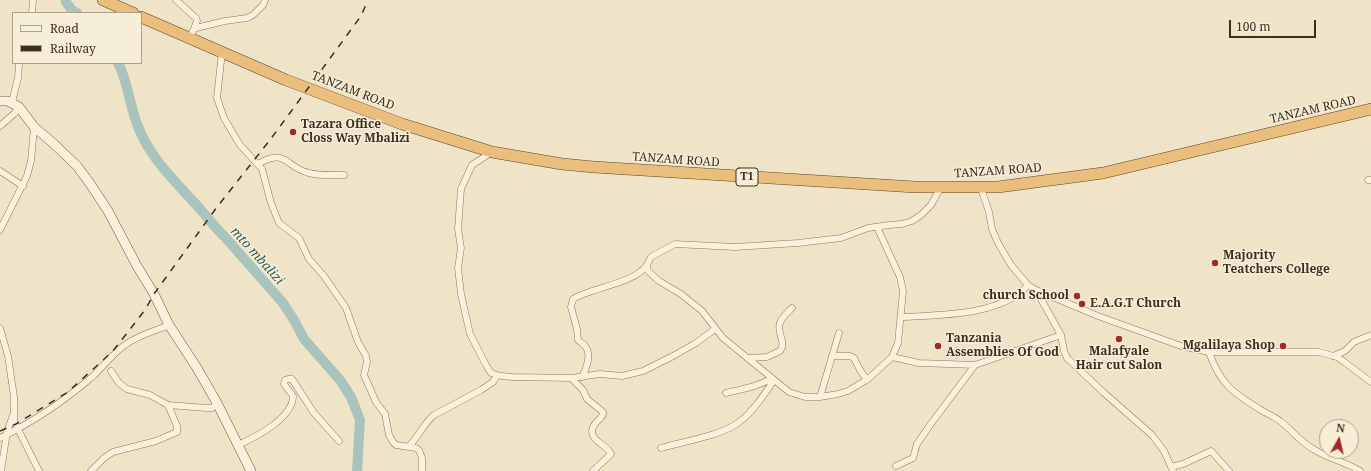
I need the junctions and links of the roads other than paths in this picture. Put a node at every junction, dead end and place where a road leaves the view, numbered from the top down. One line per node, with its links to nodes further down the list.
1 (33, 0): 5 (street)
2 (103, 0): 6 (highway)
3 (176, 0): 8 (street)
4 (265, 0): 8 (street)
5 (32, 12)
6 (131, 12)
7 (142, 17): 8 (highway, TANZAM ROAD / T1)
8 (192, 34): 9 (highway, TANZAM ROAD / T1)
9 (222, 52): 15 (highway, TANZAM ROAD / T1); 16 (street)
10 (19, 64): 11 (street)
11 (7, 101): 13 (street); 14 (main road)
12 (1371, 109): 21 (highway, TANZAM ROAD / T1)
13 (0, 126)
14 (34, 127): 19 (street); 29 (main road)
15 (492, 152): 20 (highway, TANZAM ROAD / T1); 42 (street)
16 (258, 164): 18 (street); 58 (street)
17 (0, 171): 19 (street)
18 (344, 175)
19 (23, 186): 23 (street)
20 (941, 188): 21 (highway, TANZAM ROAD / T1); 22 (street)
21 (981, 188): 25 (street)
22 (877, 226): 24 (street); 28 (street)
23 (0, 230)
24 (646, 265): 31 (street); 43 (street)
25 (1028, 285): 26 (street); 28 (street)
26 (1036, 290): 34 (street); 35 (street)
27 (792, 308): 39 (street)
28 (901, 317): 38 (street)
29 (170, 325): 50 (main road); 53 (street)
30 (0, 328): 52 (street)
31 (715, 329): 39 (street); 43 (street)
32 (839, 333): 36 (street)
33 (1371, 334): 37 (street)
34 (1061, 335): 40 (street); 61 (street)
35 (1209, 352): 37 (street); 69 (street)
36 (832, 356): 46 (street); 49 (street)
37 (1333, 356): 47 (street)
38 (892, 357): 40 (street); 46 (street)
39 (748, 358): 45 (street)
40 (975, 365): 60 (street)
41 (111, 371): 51 (street)
42 (497, 375): 44 (street); 58 (street)
43 (582, 377): 44 (street)
44 (571, 378): 67 (street)
45 (773, 379): 48 (street); 49 (street); 59 (street)
46 (867, 380): 49 (street)
47 (1371, 382)
48 (726, 393)
49 (820, 397)
50 (217, 404): 51 (street); 57 (main road)
51 (168, 405): 64 (street)
52 (13, 414): 53 (street); 54 (street)
53 (18, 429): 54 (street); 63 (street)
54 (7, 435): 55 (street); 62 (street)
55 (0, 438)
56 (339, 441): 57 (street)
57 (238, 445): 65 (main road)
58 (408, 447): 66 (street)
59 (662, 448)
60 (896, 466)
61 (1172, 469): 68 (street)
62 (1, 471)
63 (39, 471)
64 (91, 471)
65 (251, 471)
66 (422, 471)
67 (593, 471)
68 (1229, 471)
69 (1360, 471)

